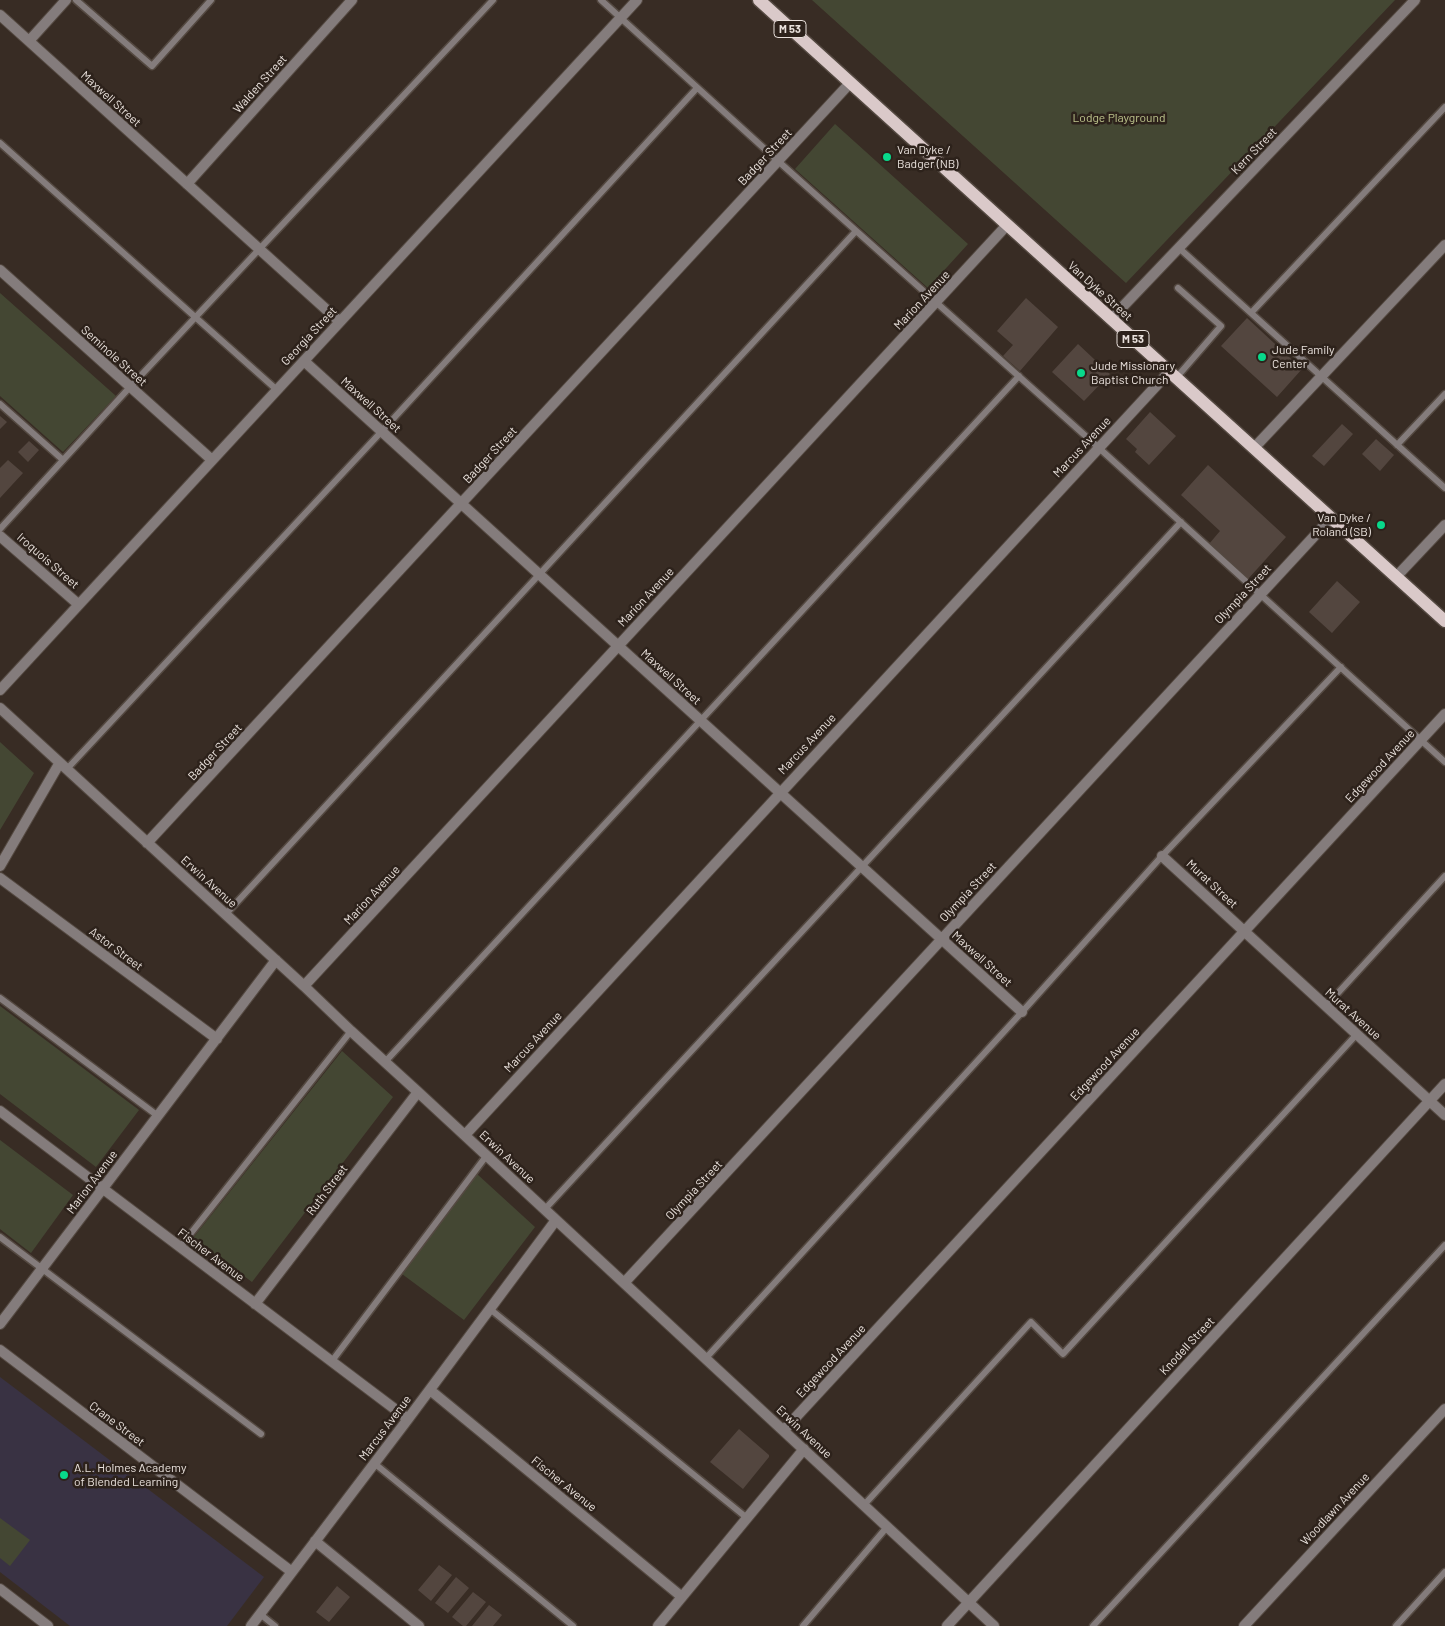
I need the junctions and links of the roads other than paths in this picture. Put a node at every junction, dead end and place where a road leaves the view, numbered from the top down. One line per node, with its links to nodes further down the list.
1 (66, 0): 12 (street)
2 (76, 0): 3 (lane)
3 (211, 0)
4 (352, 0): 18 (street, Walden Street)
5 (493, 0): 23 (lane)
6 (601, 0): 11 (lane)
7 (637, 0): 11 (street, Georgia Street)
8 (759, 0): 13 (main road, Van Dyke Street / M 53)
9 (1415, 0): 22 (street, Kern Street)
10 (0, 15): 12 (street, Maxwell Street)
11 (620, 18): 14 (lane); 30 (street, Georgia Street)
12 (29, 41): 18 (street, Maxwell Street)
13 (850, 83): 17 (street, Badger Street); 19 (main road, Van Dyke Street / M 53)
14 (698, 88): 17 (lane); 39 (lane)
15 (1445, 107): 27 (lane)
16 (0, 143): 28 (lane)
17 (778, 161): 20 (lane); 46 (street, Badger Street)
18 (187, 184): 23 (street, Maxwell Street)
19 (1007, 225): 26 (street, Marion Avenue); 29 (main road, Van Dyke Street / M 53)
20 (856, 231): 26 (lane); 52 (lane)
21 (1445, 245): 34 (street)
22 (1179, 248): 27 (lane); 29 (street, Kern Street)
23 (259, 249): 28 (lane); 30 (street, Maxwell Street)
24 (0, 270): 35 (street, Seminole Street)
25 (1178, 288): 32 (lane)
26 (937, 302): 33 (lane); 57 (street, Marion Avenue)
27 (1251, 313): 34 (lane)
28 (195, 318): 35 (lane); 36 (lane)
29 (1111, 320): 32 (main road, Van Dyke Street / M 53)
30 (339, 321): 31 (street, Georgia Street)
31 (304, 361): 36 (street, Georgia Street); 39 (street, Maxwell Street)
32 (1172, 375): 41 (street, Marcus Avenue); 42 (main road, Van Dyke Street / M 53)
33 (1019, 376): 41 (lane); 62 (lane)
34 (1321, 377): 40 (lane); 42 (street)
35 (130, 387): 43 (lane); 44 (street, Seminole Street)
36 (276, 390): 44 (street, Georgia Street)
37 (1445, 394): 40 (lane)
38 (0, 404): 43 (lane)
39 (382, 431): 46 (street, Maxwell Street); 65 (lane)
40 (1397, 445): 45 (lane)
41 (1099, 448): 48 (lane); 66 (street, Marcus Avenue)
42 (1254, 448): 47 (main road, Van Dyke Street / M 53)
43 (63, 460): 50 (lane)
44 (212, 460): 55 (street, Georgia Street)
45 (1445, 488)
46 (462, 504): 52 (street, Maxwell Street); 67 (street, Badger Street)
47 (1331, 518): 53 (main road, Van Dyke Street / M 53); 54 (street, Olympia Street)
48 (1181, 522): 54 (lane); 70 (lane)
49 (1445, 525): 53 (street)
50 (0, 529)
51 (0, 536): 55 (street, Iroquois Street)
52 (539, 574): 57 (street, Maxwell Street); 73 (lane)
53 (1396, 577): 56 (main road, Van Dyke Street / M 53)
54 (1260, 594): 58 (lane); 75 (street, Olympia Street)
55 (78, 604): 59 (street, Georgia Street)
56 (1445, 622)
57 (618, 646): 62 (street, Maxwell Street); 77 (street, Marion Avenue)
58 (1341, 667): 63 (lane); 68 (lane)
59 (0, 690)
60 (0, 708): 65 (street, Erwin Avenue)
61 (1445, 714): 63 (street, Edgewood Avenue)
62 (701, 720): 66 (street, Maxwell Street); 84 (lane)
63 (1421, 740): 64 (lane); 74 (street, Edgewood Avenue)
64 (1445, 762)
65 (62, 767): 67 (street, Erwin Avenue); 69 (street)
66 (780, 792): 70 (street, Maxwell Street); 91 (street, Marcus Avenue)
67 (147, 843): 73 (street, Erwin Avenue)
68 (1162, 856): 74 (street, Murat Street); 80 (lane)
69 (0, 866)
70 (862, 867): 75 (street, Maxwell Street); 94 (lane)
71 (1445, 876): 79 (lane)
72 (0, 878): 83 (street, Astor Street)
73 (226, 914): 76 (street, Erwin Avenue)
74 (1244, 932): 79 (street, Murat Avenue); 110 (street, Edgewood Avenue)
75 (942, 939): 80 (street, Maxwell Street); 100 (street, Olympia Street)
76 (276, 960): 77 (street, Erwin Avenue); 83 (street, Marion Avenue)
77 (304, 986): 81 (street, Erwin Avenue)
78 (0, 998): 90 (lane)
79 (1326, 1006): 82 (street, Murat Avenue)
80 (1022, 1012): 105 (lane)
81 (351, 1031): 84 (street, Erwin Avenue); 98 (lane)
82 (1356, 1034): 87 (street, Murat Avenue); 114 (lane)
83 (216, 1039): 90 (street, Marion Avenue)
84 (385, 1062): 86 (street, Erwin Avenue)
85 (1445, 1084): 87 (street, Knodell Street)
86 (418, 1092): 91 (street, Erwin Avenue); 101 (street, Ruth Street)
87 (1430, 1101): 89 (street, Murat Avenue); 122 (street, Knodell Street)
88 (0, 1111): 93 (street, Fischer Avenue)
89 (1445, 1115)
90 (158, 1116): 93 (street, Marion Avenue)
91 (465, 1135): 92 (street, Erwin Avenue)
92 (487, 1156): 94 (street, Erwin Avenue); 106 (lane)
93 (103, 1188): 98 (street, Fischer Avenue); 99 (street, Marion Avenue)
94 (545, 1209): 95 (street, Erwin Avenue)
95 (556, 1220): 100 (street, Erwin Avenue); 102 (street, Marcus Avenue)
96 (0, 1237): 99 (lane)
97 (1445, 1245): 133 (lane)
98 (180, 1247): 101 (street, Fischer Avenue)
99 (42, 1270): 103 (street, Marion Avenue); 111 (lane)
100 (624, 1283): 105 (street, Erwin Avenue)
101 (255, 1304): 106 (street, Fischer Avenue)
102 (490, 1309): 107 (street, Marcus Avenue); 115 (lane)
103 (0, 1324)
104 (0, 1350): 118 (street, Crane Street)
105 (706, 1358): 110 (street, Erwin Avenue)
106 (332, 1361): 109 (street, Fischer Avenue)
107 (430, 1390): 109 (street, Marcus Avenue); 121 (street, Fischer Avenue)
108 (1445, 1409): 134 (street, Woodlawn Avenue)
109 (408, 1419): 113 (street, Marcus Avenue)
110 (784, 1430): 112 (street, Erwin Avenue)
111 (261, 1434)
112 (804, 1449): 114 (street, Erwin Avenue); 115 (street)
113 (374, 1463): 117 (street, Marcus Avenue); 128 (lane)
114 (864, 1505): 116 (street, Erwin Avenue)
115 (747, 1518): 121 (street)
116 (887, 1527): 122 (street, Erwin Avenue); 130 (lane)
117 (315, 1541): 118 (street, Marcus Avenue); 127 (street)
118 (292, 1572): 123 (street, Marcus Avenue)
119 (1445, 1572): 135 (lane)
120 (0, 1589): 124 (street)
121 (682, 1597): 129 (street)
122 (968, 1602): 131 (street, Knodell Street); 132 (street, Erwin Avenue)
123 (260, 1614): 125 (street, Marcus Avenue); 126 (lane)
124 (48, 1626)
125 (251, 1626)
126 (275, 1626)
127 (419, 1626)
128 (573, 1626)
129 (658, 1626)
130 (803, 1626)
131 (947, 1626)
132 (994, 1626)
133 (1094, 1626)
134 (1244, 1626)
135 (1396, 1626)

